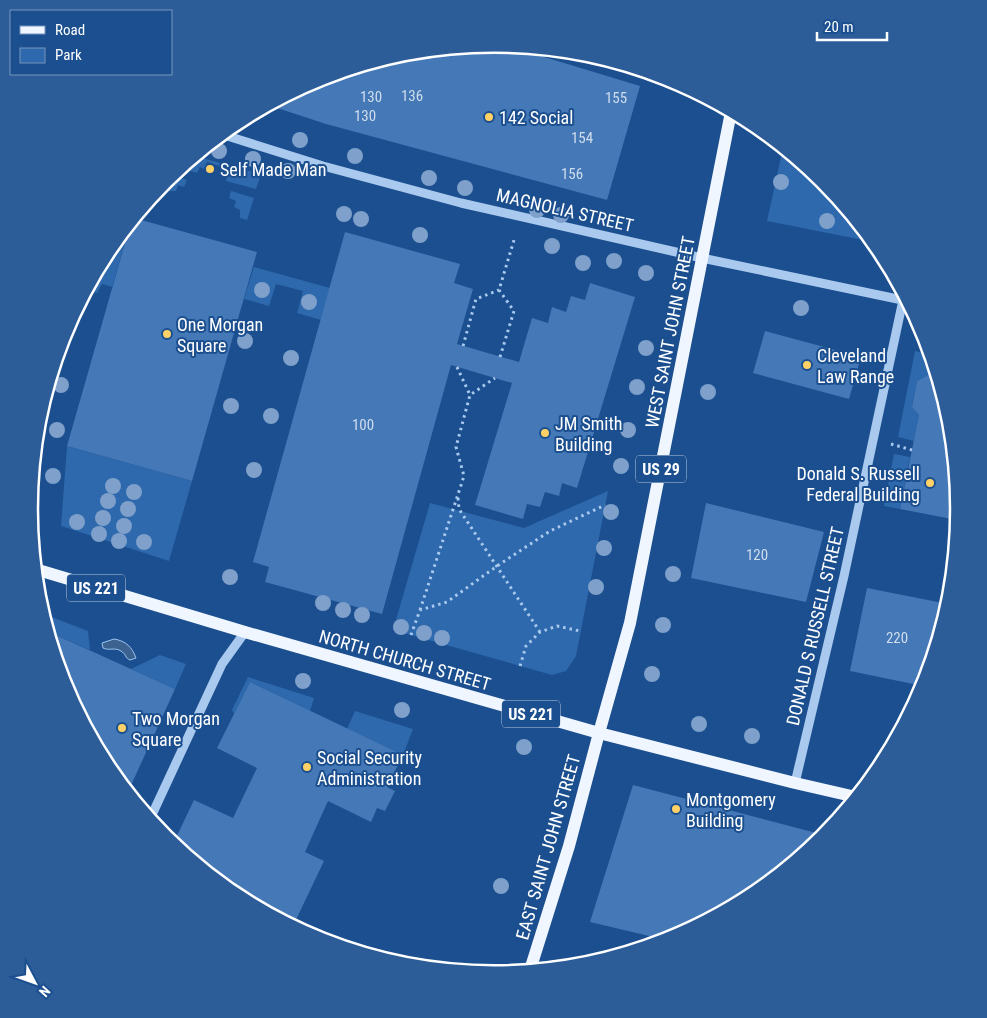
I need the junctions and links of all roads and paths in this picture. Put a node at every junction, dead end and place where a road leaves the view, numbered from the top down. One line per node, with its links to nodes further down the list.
1 (730, 119): 4 (main road, WEST SAINT JOHN STREET / US 29)
2 (230, 137): 4 (street, MAGNOLIA STREET)
3 (514, 240): 5 (path)
4 (702, 258): 6 (street, MAGNOLIA STREET); 25 (main road, WEST SAINT JOHN STREET / US 29)
5 (499, 290): 8 (path); 9 (path)
6 (897, 298)
7 (903, 309): 26 (street, DONALD S RUSSELL STREET)
8 (463, 346)
9 (500, 357)
10 (457, 367): 12 (path)
11 (495, 378): 12 (path)
12 (470, 395): 15 (path)
13 (891, 444): 14 (path)
14 (912, 450)
15 (458, 497): 17 (path); 19 (path)
16 (605, 505): 17 (path)
17 (497, 566): 19 (path); 22 (path)
18 (41, 571): 21 (main road, NORTH CHURCH STREET / US 221)
19 (420, 610): 23 (path)
20 (580, 631): 22 (path)
21 (245, 632): 25 (main road, NORTH CHURCH STREET / US 221); 28 (street)
22 (540, 632): 24 (path)
23 (411, 635)
24 (520, 666)
25 (599, 733): 26 (main road, NORTH CHURCH STREET / US 221); 29 (main road, EAST SAINT JOHN STREET / US 29)
26 (795, 783): 27 (main road, NORTH CHURCH STREET / US 221)
27 (848, 795)
28 (153, 812)
29 (532, 963)

